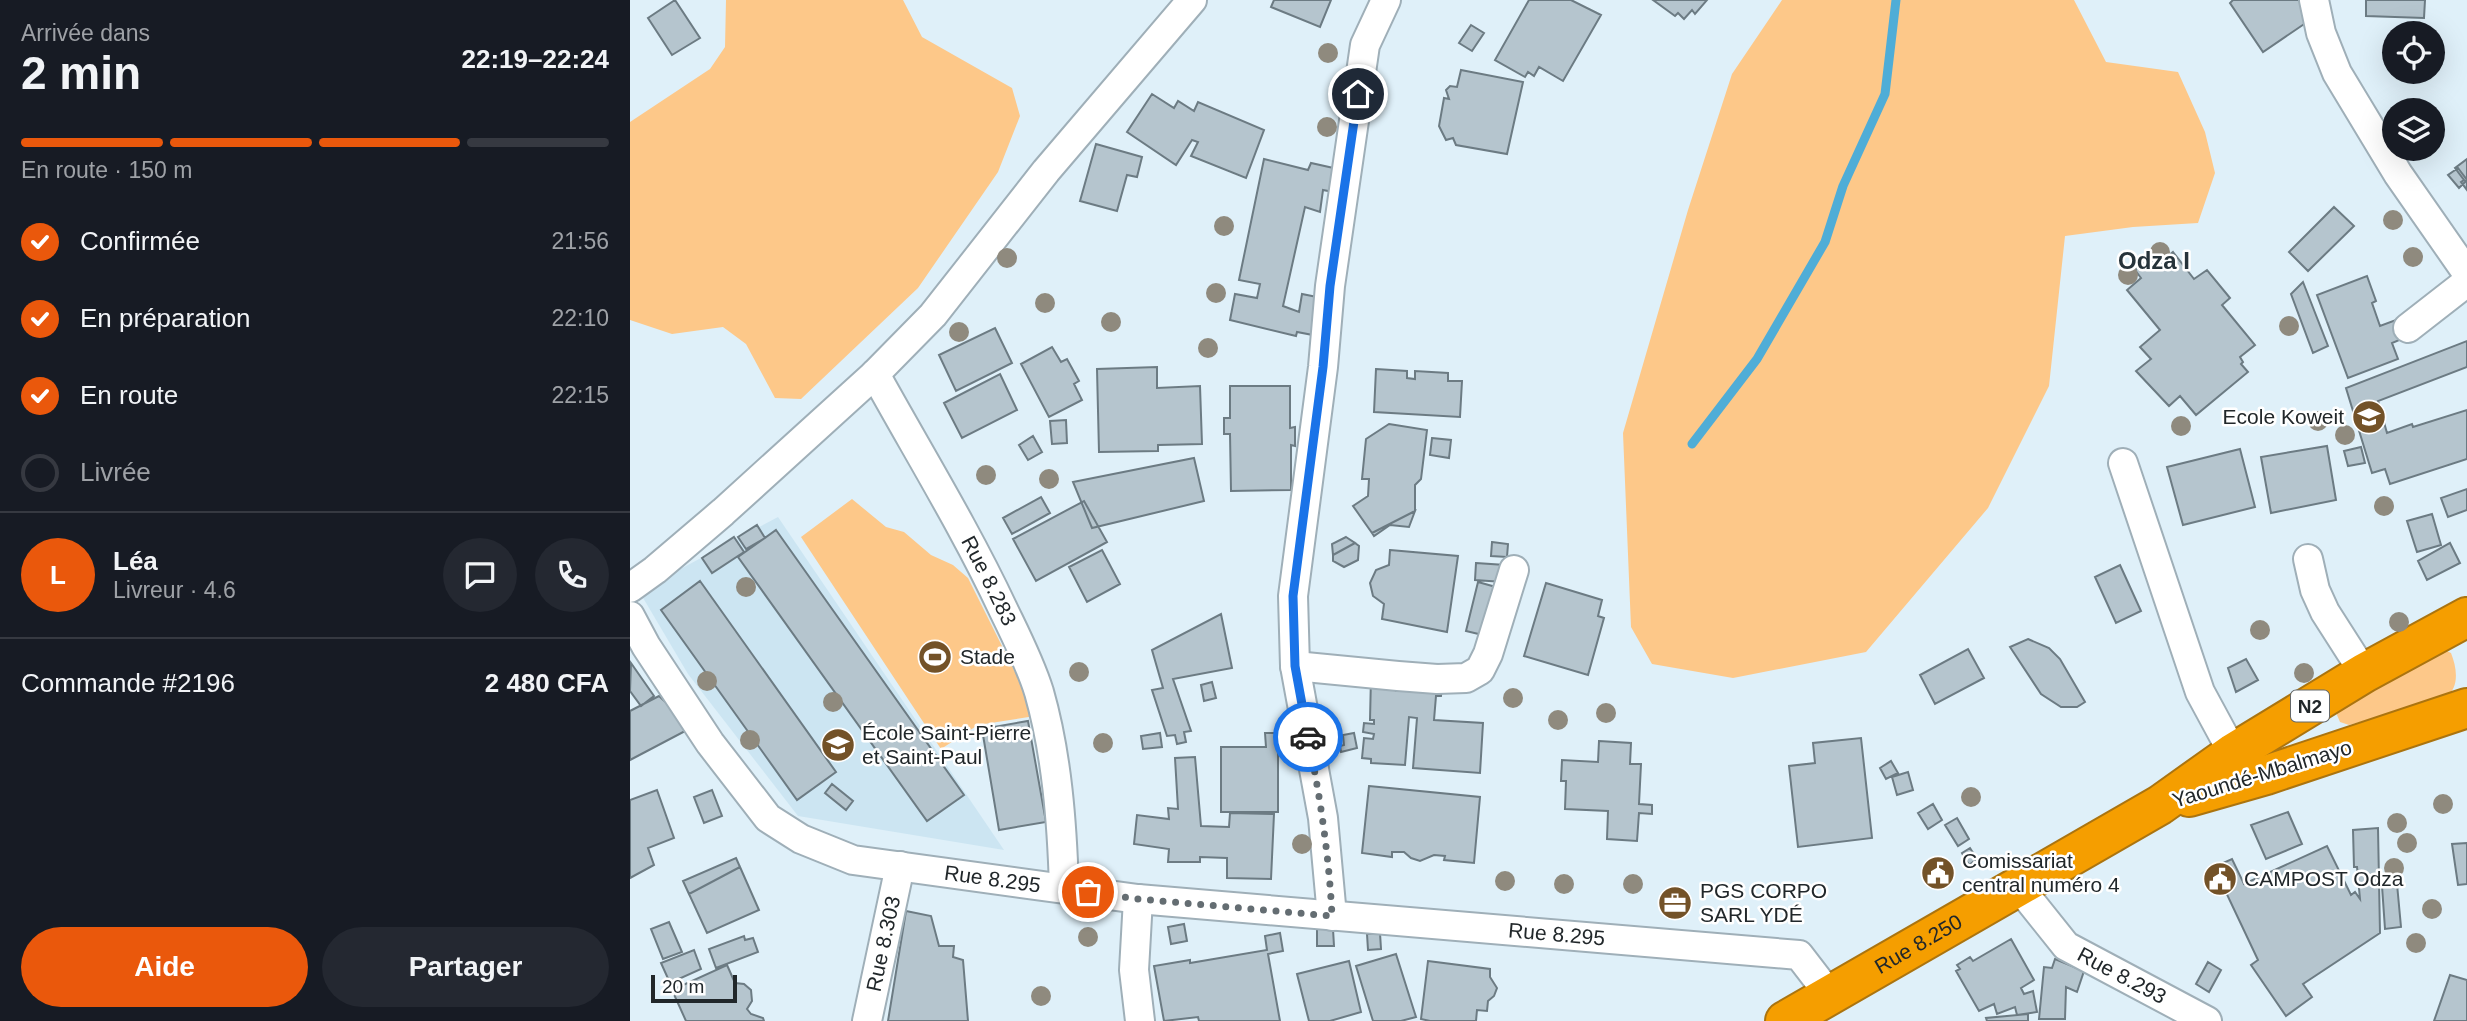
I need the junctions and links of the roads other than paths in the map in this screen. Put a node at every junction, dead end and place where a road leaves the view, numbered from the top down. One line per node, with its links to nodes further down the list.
1 (1192, 0): 7 (street)
2 (1386, 0): 14 (street)
3 (2314, 0): 4 (street)
4 (2467, 273)
5 (2467, 282): 6 (street)
6 (2407, 328)
7 (875, 374): 11 (street); 21 (street, Rue 8.283)
8 (2123, 463): 17 (street)
9 (2308, 559): 15 (street)
10 (1514, 570): 14 (street)
11 (630, 588)
12 (630, 616): 19 (street, Rue 8.295)
13 (2467, 617): 15 (highway, Yaoundé-Mbalmayo / N2)
14 (1295, 666): 23 (street)
15 (2364, 673): 17 (highway, Yaoundé-Mbalmayo / N2)
16 (2467, 708): 18 (highway, Yaoundé-Mbalmayo / N2)
17 (2233, 753): 18 (highway, Yaoundé-Mbalmayo / N2)
18 (2160, 805): 20 (highway, Rue 8.250 / N2)
19 (900, 866): 21 (street, Rue 8.295); 25 (street, Rue 8.303)
20 (2018, 886): 24 (highway, Rue 8.250 / N2); 28 (street, Rue 8.293)
21 (1064, 888): 22 (street, Rue 8.295)
22 (1138, 899): 23 (street, Rue 8.295); 26 (street)
23 (1332, 916): 24 (street, Rue 8.295)
24 (1829, 994): 27 (highway, Rue 8.250 / N2)
25 (867, 1021)
26 (1140, 1021)
27 (1785, 1021)
28 (2207, 1021)

